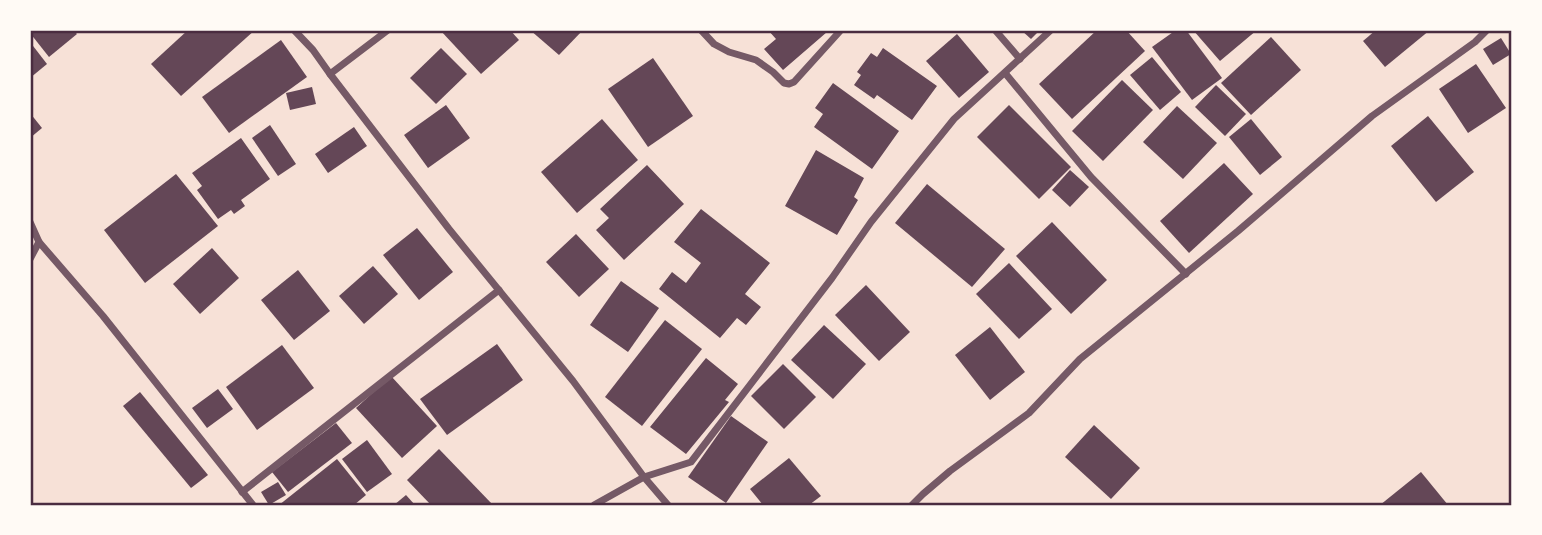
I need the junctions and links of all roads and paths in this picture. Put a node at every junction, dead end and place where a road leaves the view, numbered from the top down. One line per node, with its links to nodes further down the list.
1 (294, 30): 9 (street)
2 (388, 30): 9 (street)
3 (701, 30): 4 (street)
4 (841, 30)
5 (995, 30): 8 (street)
6 (1051, 30): 8 (street)
7 (1487, 30): 14 (street)
8 (1020, 59): 10 (street)
9 (330, 74): 15 (street)
10 (1005, 74): 14 (street); 16 (street)
11 (30, 222): 12 (street)
12 (39, 242): 13 (street); 17 (street)
13 (30, 259)
14 (1186, 274): 21 (street)
15 (499, 290): 16 (street); 17 (street)
16 (644, 477): 19 (street); 20 (street)
17 (243, 492): 18 (street)
18 (253, 505)
19 (594, 505)
20 (668, 505)
21 (912, 505)

